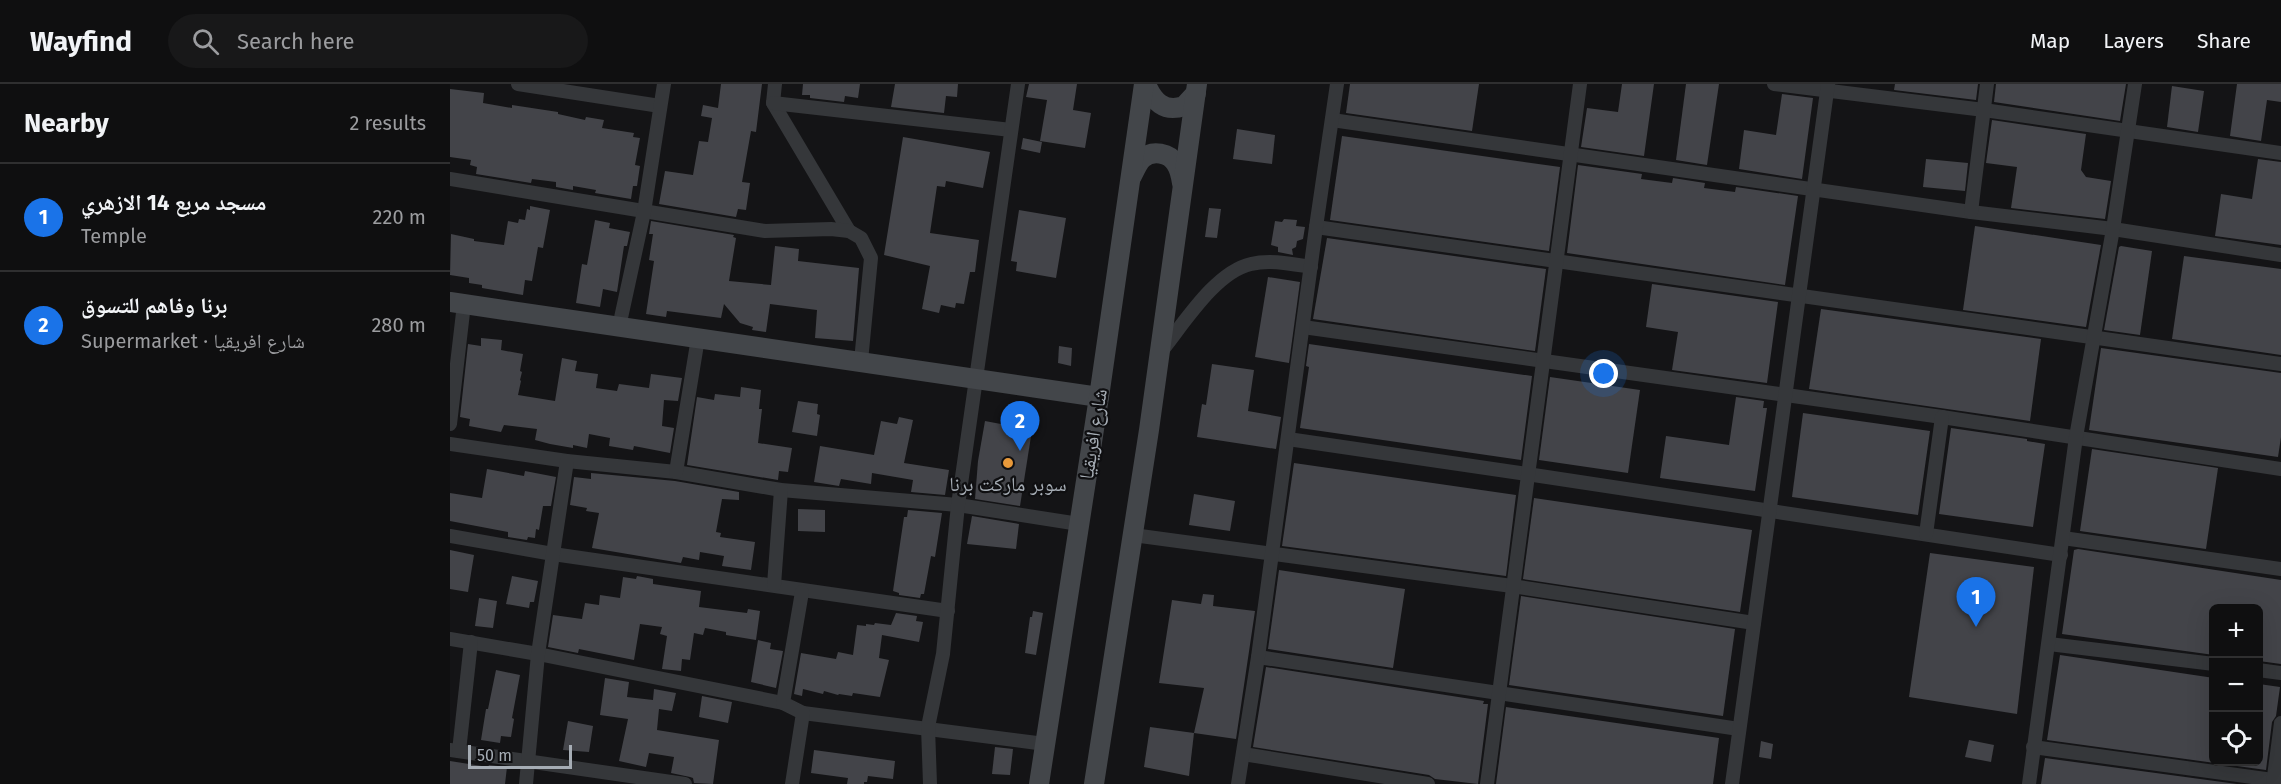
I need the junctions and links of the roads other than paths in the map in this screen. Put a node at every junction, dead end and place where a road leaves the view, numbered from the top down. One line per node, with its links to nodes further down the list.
1 (518, 84): 14 (street)
2 (664, 84): 14 (street)
3 (776, 84): 13 (street)
4 (1018, 84): 17 (street)
5 (1145, 84): 11 (street); 22 (street, شارع افريقيا)
6 (1337, 84): 16 (street)
7 (1581, 84): 20 (street)
8 (1774, 84): 12 (street)
9 (1987, 84): 15 (street)
10 (2135, 84): 18 (street)
11 (1197, 88): 23 (street)
12 (1827, 88): 15 (street); 24 (street)
13 (772, 103): 17 (street); 29 (street)
14 (660, 106): 25 (street)
15 (1984, 110): 18 (street); 26 (street)
16 (1332, 120): 20 (street); 27 (street)
17 (1011, 130): 43 (street)
18 (2127, 132): 19 (street); 28 (street)
19 (2281, 153)
20 (1570, 156): 24 (street); 31 (street)
21 (450, 179): 25 (street)
22 (1130, 180): 23 (street); 45 (street, شارع افريقيا)
23 (1183, 186): 39 (street)
24 (1814, 190): 26 (street); 33 (street)
25 (644, 212): 29 (street); 35 (street)
26 (1971, 212): 28 (street)
27 (1316, 227): 31 (street); 32 (street)
28 (2113, 230): 30 (street); 37 (street)
29 (849, 231): 40 (street)
30 (2281, 255)
31 (1557, 261): 33 (street); 41 (street)
32 (1311, 267): 36 (street); 39 (street)
33 (1799, 296): 37 (street); 44 (street)
34 (457, 303): 35 (street); 47 (street)
35 (619, 327): 38 (street)
36 (1303, 327): 41 (street); 49 (street)
37 (2094, 337): 42 (street); 48 (street)
38 (698, 338): 40 (street); 53 (street)
39 (1160, 353): 60 (street)
40 (861, 361): 43 (street)
41 (1544, 362): 44 (street); 54 (street)
42 (2281, 363)
43 (977, 378): 45 (street); 56 (street)
44 (1785, 395): 46 (street); 57 (street)
45 (1099, 397): 58 (street, شارع افريقيا)
46 (1942, 417): 48 (street); 59 (street)
47 (450, 424)
48 (2076, 437): 52 (street); 62 (street)
49 (1288, 439): 54 (street); 63 (street)
50 (450, 444): 51 (street)
51 (567, 460): 53 (street); 64 (street)
52 (2281, 469)
53 (676, 472): 55 (street)
54 (1527, 474): 57 (street); 68 (street)
55 (781, 490): 56 (street); 67 (street)
56 (958, 505): 58 (street); 70 (street)
57 (1769, 511): 59 (street); 71 (street)
58 (1079, 524): 88 (street, شارع افريقيا)
59 (1926, 534): 65 (street)
60 (1133, 535): 63 (street); 91 (street)
61 (450, 536): 64 (street)
62 (2063, 538): 65 (street); 66 (street)
63 (1270, 552): 68 (street); 76 (street)
64 (553, 554): 67 (street); 75 (street)
65 (2061, 555): 74 (street)
66 (2281, 570)
67 (774, 585): 69 (street)
68 (1512, 586): 71 (street); 80 (street)
69 (802, 591): 70 (street); 81 (street)
70 (948, 611): 84 (street)
71 (1754, 623): 85 (street)
72 (450, 639): 73 (street)
73 (471, 642): 75 (street); 87 (street)
74 (2049, 644): 77 (street); 86 (street)
75 (538, 654): 81 (street); 90 (street)
76 (1258, 657): 80 (street); 89 (street)
77 (2209, 663)
78 (2263, 671): 79 (street)
79 (2281, 673)
80 (1499, 693): 85 (street); 101 (street)
81 (783, 703): 82 (street)
82 (803, 713): 84 (street); 95 (street)
83 (2281, 723): 92 (street)
84 (928, 727): 88 (street); 96 (street)
85 (1739, 729): 102 (street)
86 (2033, 747): 92 (street); 103 (street)
87 (455, 751): 90 (street)
88 (1044, 752): 97 (street, شارع افريقيا); 98 (street)
89 (1243, 754): 99 (street); 100 (street)
90 (530, 760): 93 (street); 94 (street)
91 (1094, 781)
92 (2276, 782)
93 (526, 784)
94 (684, 784)
95 (792, 784)
96 (930, 784)
97 (1039, 784)
98 (1047, 784)
99 (1238, 784)
100 (1428, 784)
101 (1486, 784)
102 (1732, 784)
103 (2029, 784)

